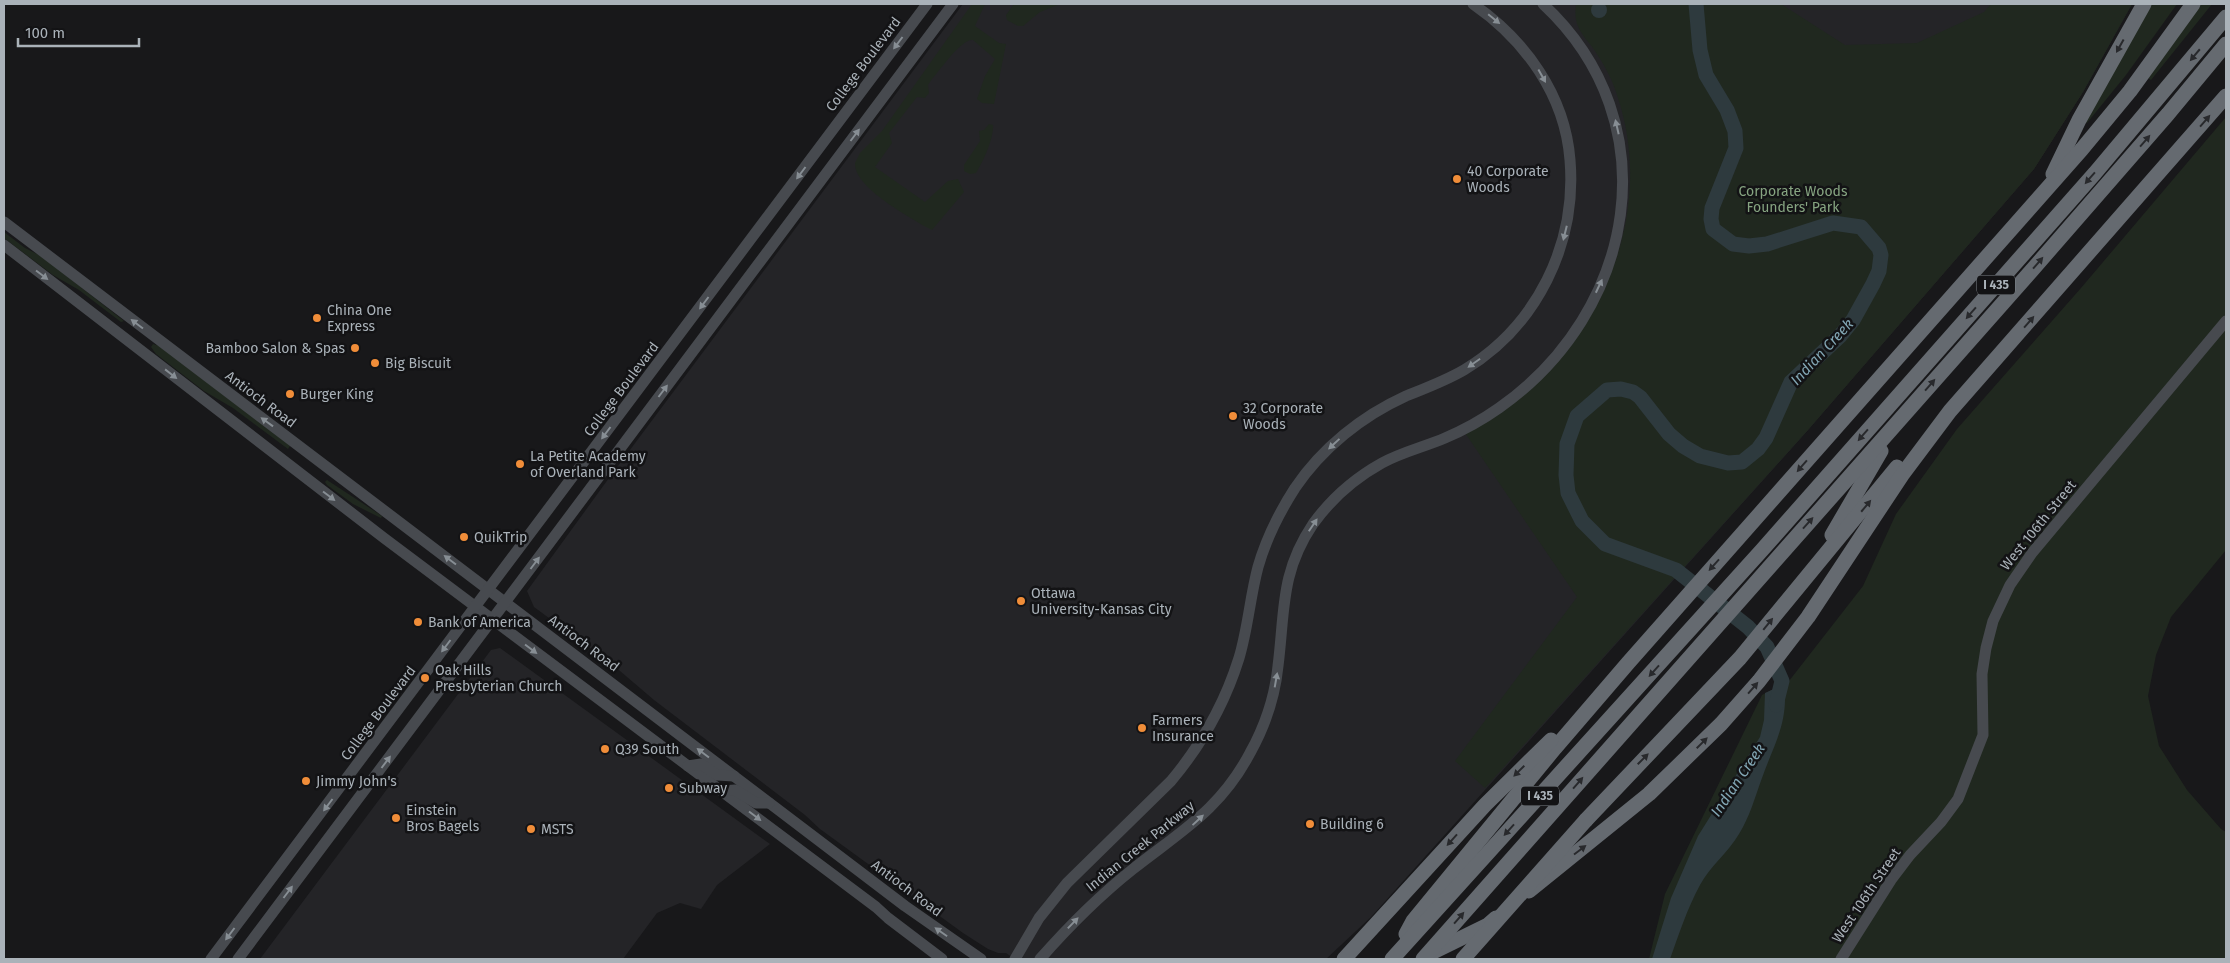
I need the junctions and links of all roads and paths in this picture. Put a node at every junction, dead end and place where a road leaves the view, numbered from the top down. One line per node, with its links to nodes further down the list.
1 (927, 4): 17 (main road, College Boulevard, one-way to 17)
2 (953, 4): 18 (main road, one-way to 2)
3 (1473, 4): 32 (main road, Indian Creek Parkway, one-way to 32)
4 (1543, 4): 33 (main road, Indian Creek Parkway, one-way to 4)
5 (2144, 4): 10 (highway, one-way to 10)
6 (2193, 4): 10 (highway)
7 (2226, 17): 27 (highway, I 435, one-way to 27)
8 (2226, 44): 15 (highway, I 435, one-way to 8)
9 (2226, 96): 14 (highway, one-way to 9)
10 (2044, 192): 21 (highway, one-way to 21)
11 (4, 222): 17 (main road, Antioch Road, one-way to 11)
12 (4, 245): 19 (main road, one-way to 19)
13 (2226, 321): 36 (main road, West 106th Street)
14 (1950, 411): 16 (highway, one-way to 14); 26 (highway, one-way to 14)
15 (1898, 422): 16 (highway); 26 (highway, I 435, one-way to 15)
16 (1800, 583): 35 (highway, one-way to 16, bridge)
17 (489, 589): 18 (main road, Antioch Road); 19 (main road, College Boulevard)
18 (506, 602): 20 (main road); 23 (main road, Antioch Road, one-way to 18)
19 (475, 607): 20 (main road); 28 (main road, College Boulevard, one-way to 28)
20 (492, 620): 22 (main road, one-way to 22); 29 (main road, one-way to 20)
21 (1628, 663): 27 (highway); 34 (highway, one-way to 34)
22 (688, 766): 23 (main road); 24 (main road)
23 (734, 776): 25 (main road, Antioch Road)
24 (722, 791): 25 (main road); 30 (main road, one-way to 30)
25 (769, 803): 31 (main road, Antioch Road, one-way to 25)
26 (1425, 957)
27 (1393, 958)
28 (211, 959)
29 (238, 959)
30 (942, 959)
31 (981, 959)
32 (1015, 959)
33 (1040, 959)
34 (1344, 959)
35 (1463, 959)
36 (1841, 959)

